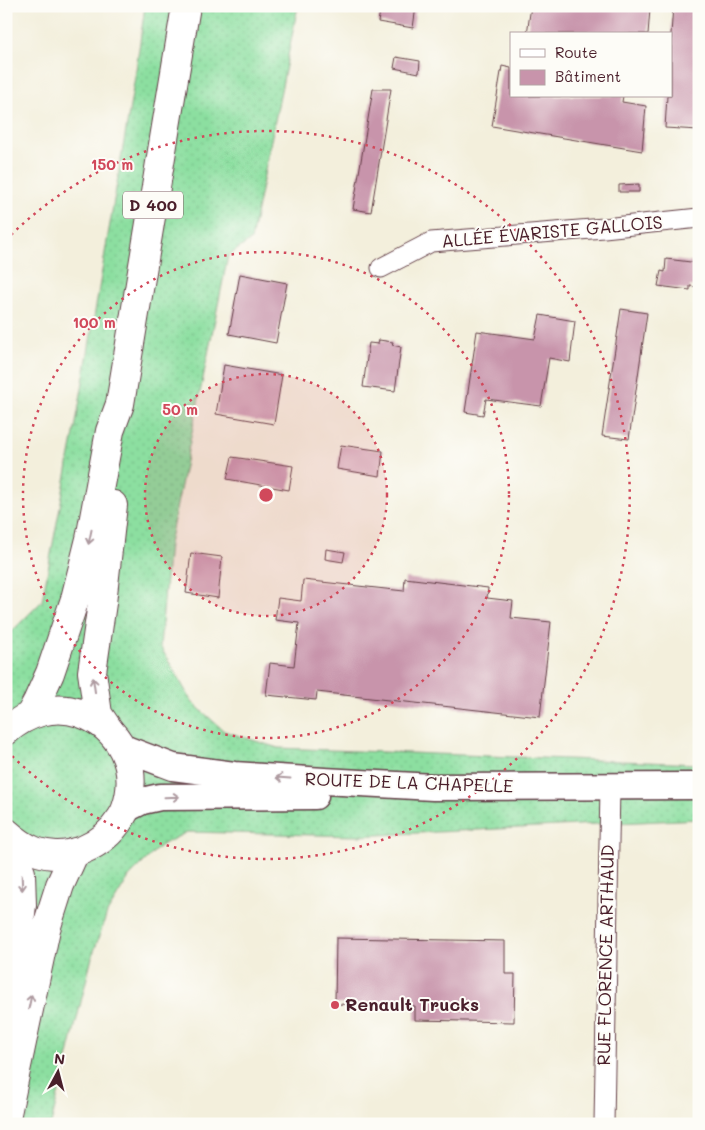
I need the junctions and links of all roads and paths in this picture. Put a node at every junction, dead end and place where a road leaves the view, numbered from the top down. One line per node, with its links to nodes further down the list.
1 (186, 6): 4 (main road, D 400)
2 (699, 218): 3 (street, ALLÉE ÉVARISTE GALLOIS)
3 (381, 268)
4 (120, 404): 5 (main road, D 400, one-way to 5); 7 (main road, D 400, one-way to 4)
5 (30, 715): 6 (main road); 7 (main road)
6 (6, 731)
7 (116, 739): 9 (main road, ROUTE DE LA CHAPELLE, one-way to 7); 11 (main road)
8 (699, 786): 9 (main road, ROUTE DE LA CHAPELLE)
9 (610, 791): 10 (main road, ROUTE DE LA CHAPELLE); 11 (main road, ROUTE DE LA CHAPELLE, one-way to 9); 17 (street, RUE FLORENCE ARTHAUD)
10 (699, 796)
11 (126, 810): 14 (main road)
12 (6, 832): 14 (main road)
13 (6, 837): 15 (main road, one-way to 15)
14 (75, 852): 16 (main road, one-way to 14)
15 (6, 1039)
16 (6, 1118)
17 (604, 1124)

